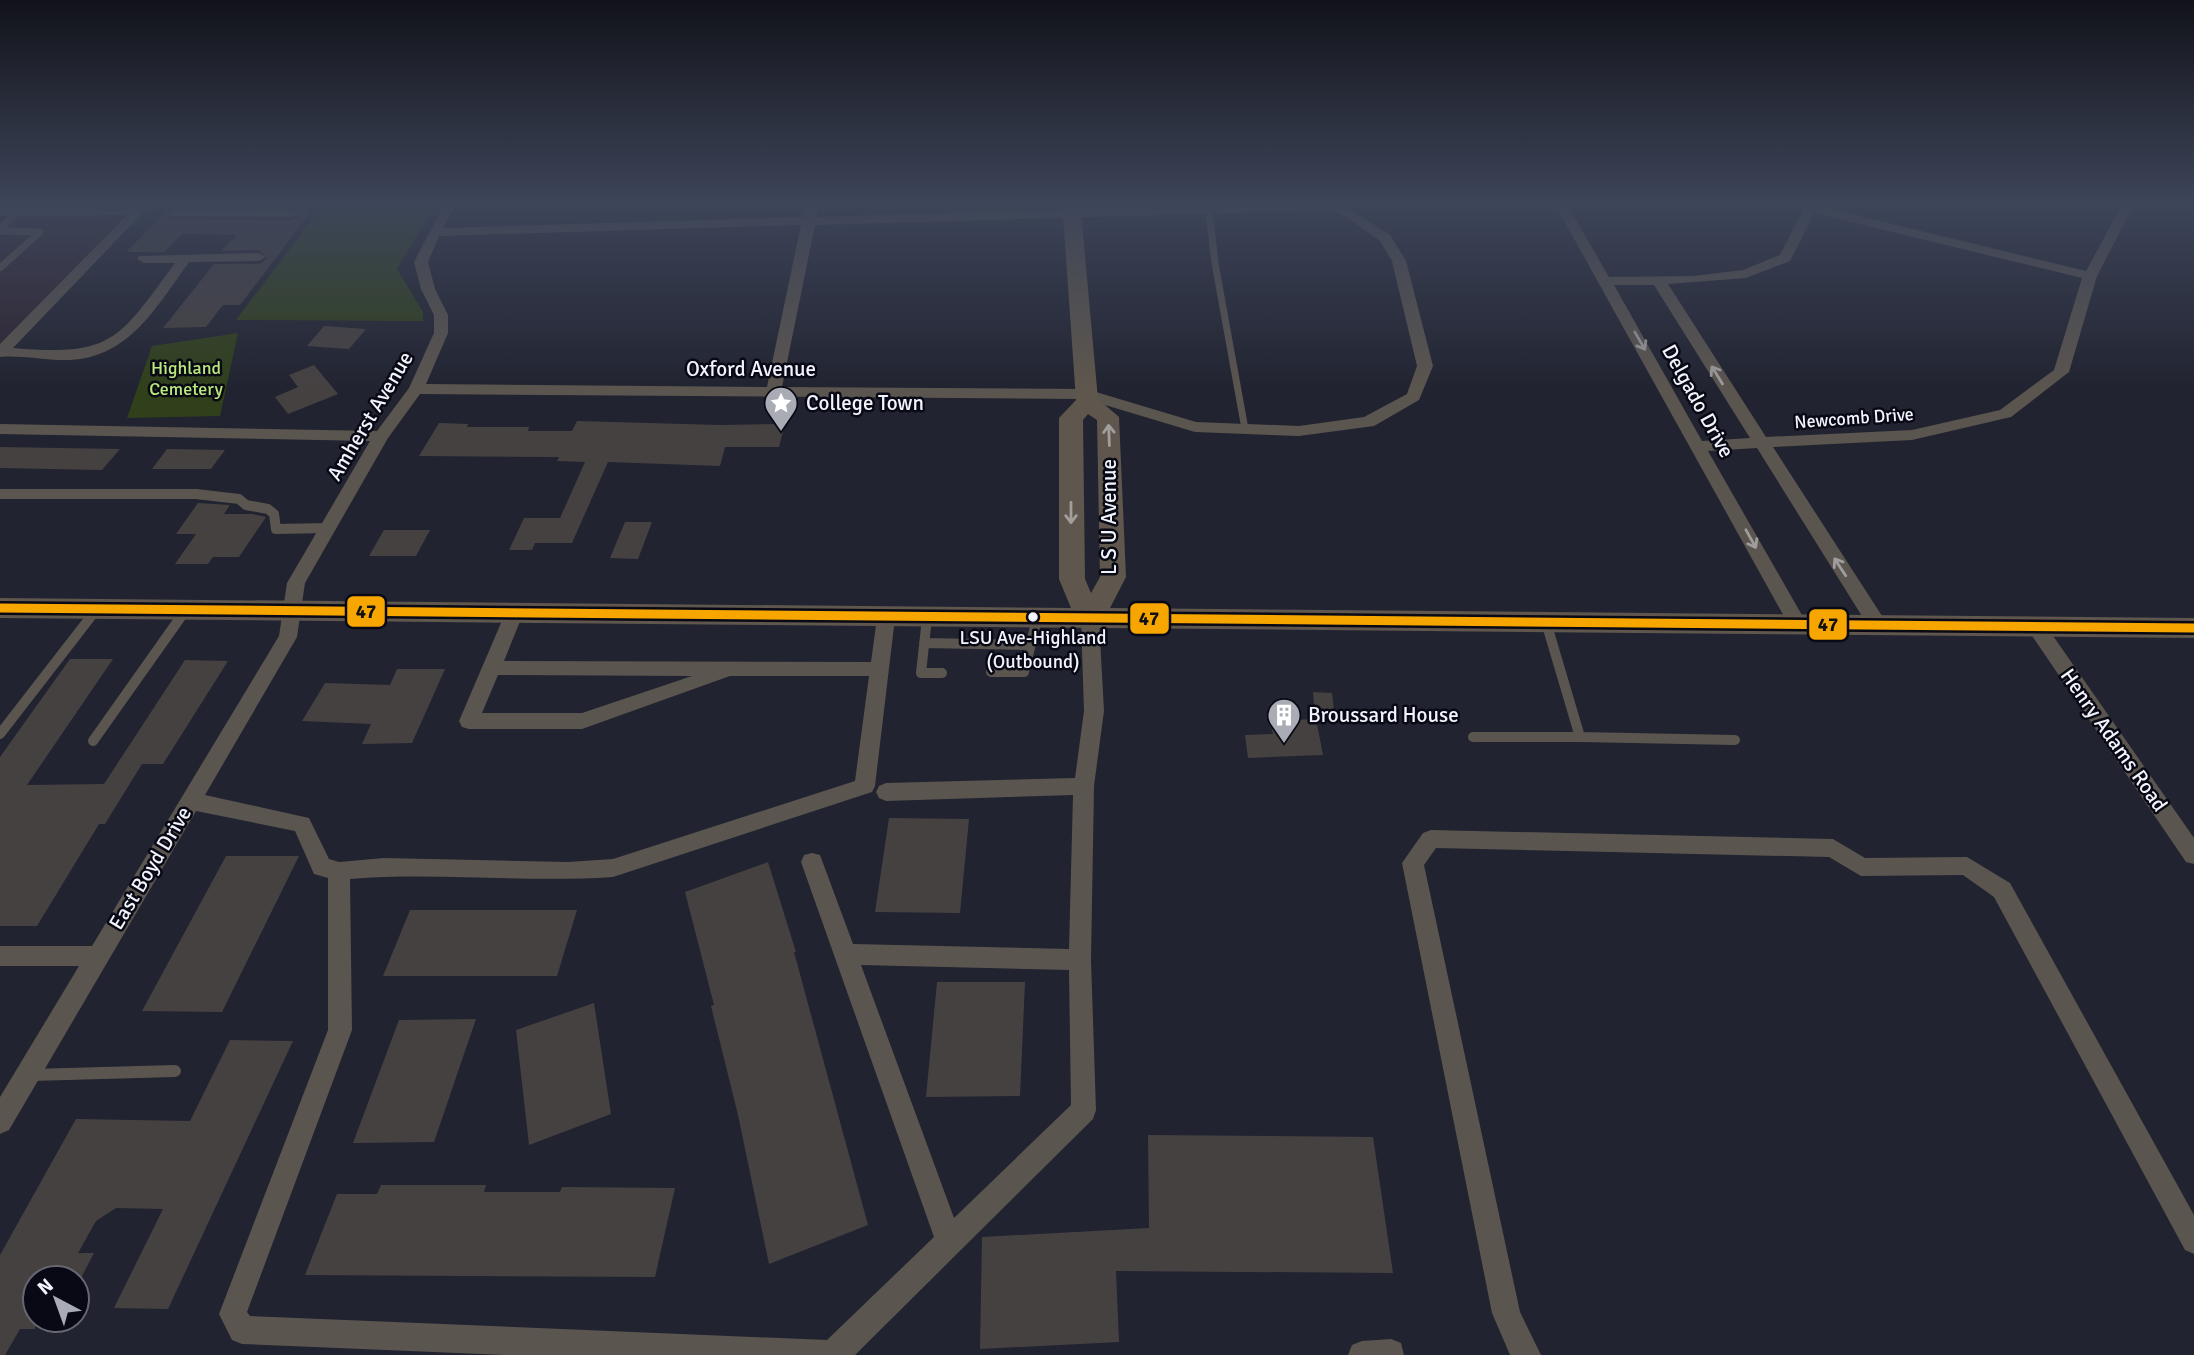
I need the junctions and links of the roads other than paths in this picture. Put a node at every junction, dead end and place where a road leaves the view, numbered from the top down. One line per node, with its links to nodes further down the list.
1 (86, 264): 15 (street)
2 (180, 264): 15 (street)
3 (421, 264): 16 (street, Amherst Avenue)
4 (799, 264): 17 (street)
5 (1076, 264): 18 (street)
6 (1215, 264): 20 (lane)
7 (1400, 264): 20 (street, Oxford Avenue)
8 (1596, 264): 13 (street, Delgado Drive)
9 (1770, 264): 14 (street)
10 (2045, 264): 12 (street)
11 (2096, 264): 12 (street, Newcomb Drive)
12 (2090, 276): 22 (street, Newcomb Drive)
13 (1606, 281): 14 (street); 23 (street, Delgado Drive, one-way to 23)
14 (1658, 281): 22 (street, Delgado Drive, one-way to 14)
15 (0, 353)
16 (416, 390): 17 (street, Oxford Avenue); 21 (street, Amherst Avenue)
17 (774, 390): 18 (street, Oxford Avenue)
18 (1086, 398): 20 (street, Oxford Avenue); 32 (street, L S U Avenue, one-way to 32); 32 (street, L S U Avenue, one-way to 18)
19 (0, 429): 21 (street)
20 (1245, 429)
21 (381, 436): 25 (street, Amherst Avenue)
22 (1760, 443): 23 (street, Newcomb Drive); 35 (street, Delgado Drive, one-way to 22)
23 (1699, 446): 34 (street, Delgado Drive, one-way to 34)
24 (0, 494): 25 (lane)
25 (328, 528): 29 (street, Amherst Avenue)
26 (0, 608): 27 (street)
27 (96, 609): 28 (street); 45 (lane)
28 (185, 611): 29 (street); 49 (lane)
29 (291, 612): 30 (street); 52 (street, East Boyd Drive)
30 (514, 614): 31 (street); 40 (street)
31 (886, 618): 38 (street); 42 (street)
32 (1090, 620): 33 (street); 39 (street); 50 (street)
33 (1546, 622): 34 (street); 47 (lane)
34 (1798, 624): 35 (street)
35 (1877, 624): 36 (street)
36 (2035, 625): 37 (street); 53 (street, Henry Adams Road)
37 (2194, 628)
38 (925, 631): 39 (street); 44 (lane)
39 (1034, 632): 43 (lane)
40 (491, 668): 41 (street); 41 (street)
41 (736, 668): 42 (street)
42 (879, 669): 55 (street)
43 (991, 672)
44 (942, 673)
45 (0, 734)
46 (1473, 737): 47 (lane)
47 (1580, 737): 48 (lane)
48 (1735, 740)
49 (93, 741)
50 (1084, 786): 51 (street); 59 (street)
51 (886, 792)
52 (191, 801): 55 (street); 58 (street, East Boyd Drive)
53 (2194, 855)
54 (812, 862): 56 (street)
55 (339, 871): 66 (street)
56 (845, 954): 59 (street); 64 (street)
57 (0, 956): 58 (street)
58 (98, 956): 61 (street, East Boyd Drive)
59 (1080, 960): 64 (street)
60 (175, 1071): 61 (lane)
61 (27, 1076): 62 (street, East Boyd Drive)
62 (0, 1121)
63 (2194, 1241): 68 (street)
64 (949, 1242): 66 (street)
65 (1391, 1353): 67 (street)
66 (837, 1354)
67 (1362, 1355)
68 (1527, 1355)

